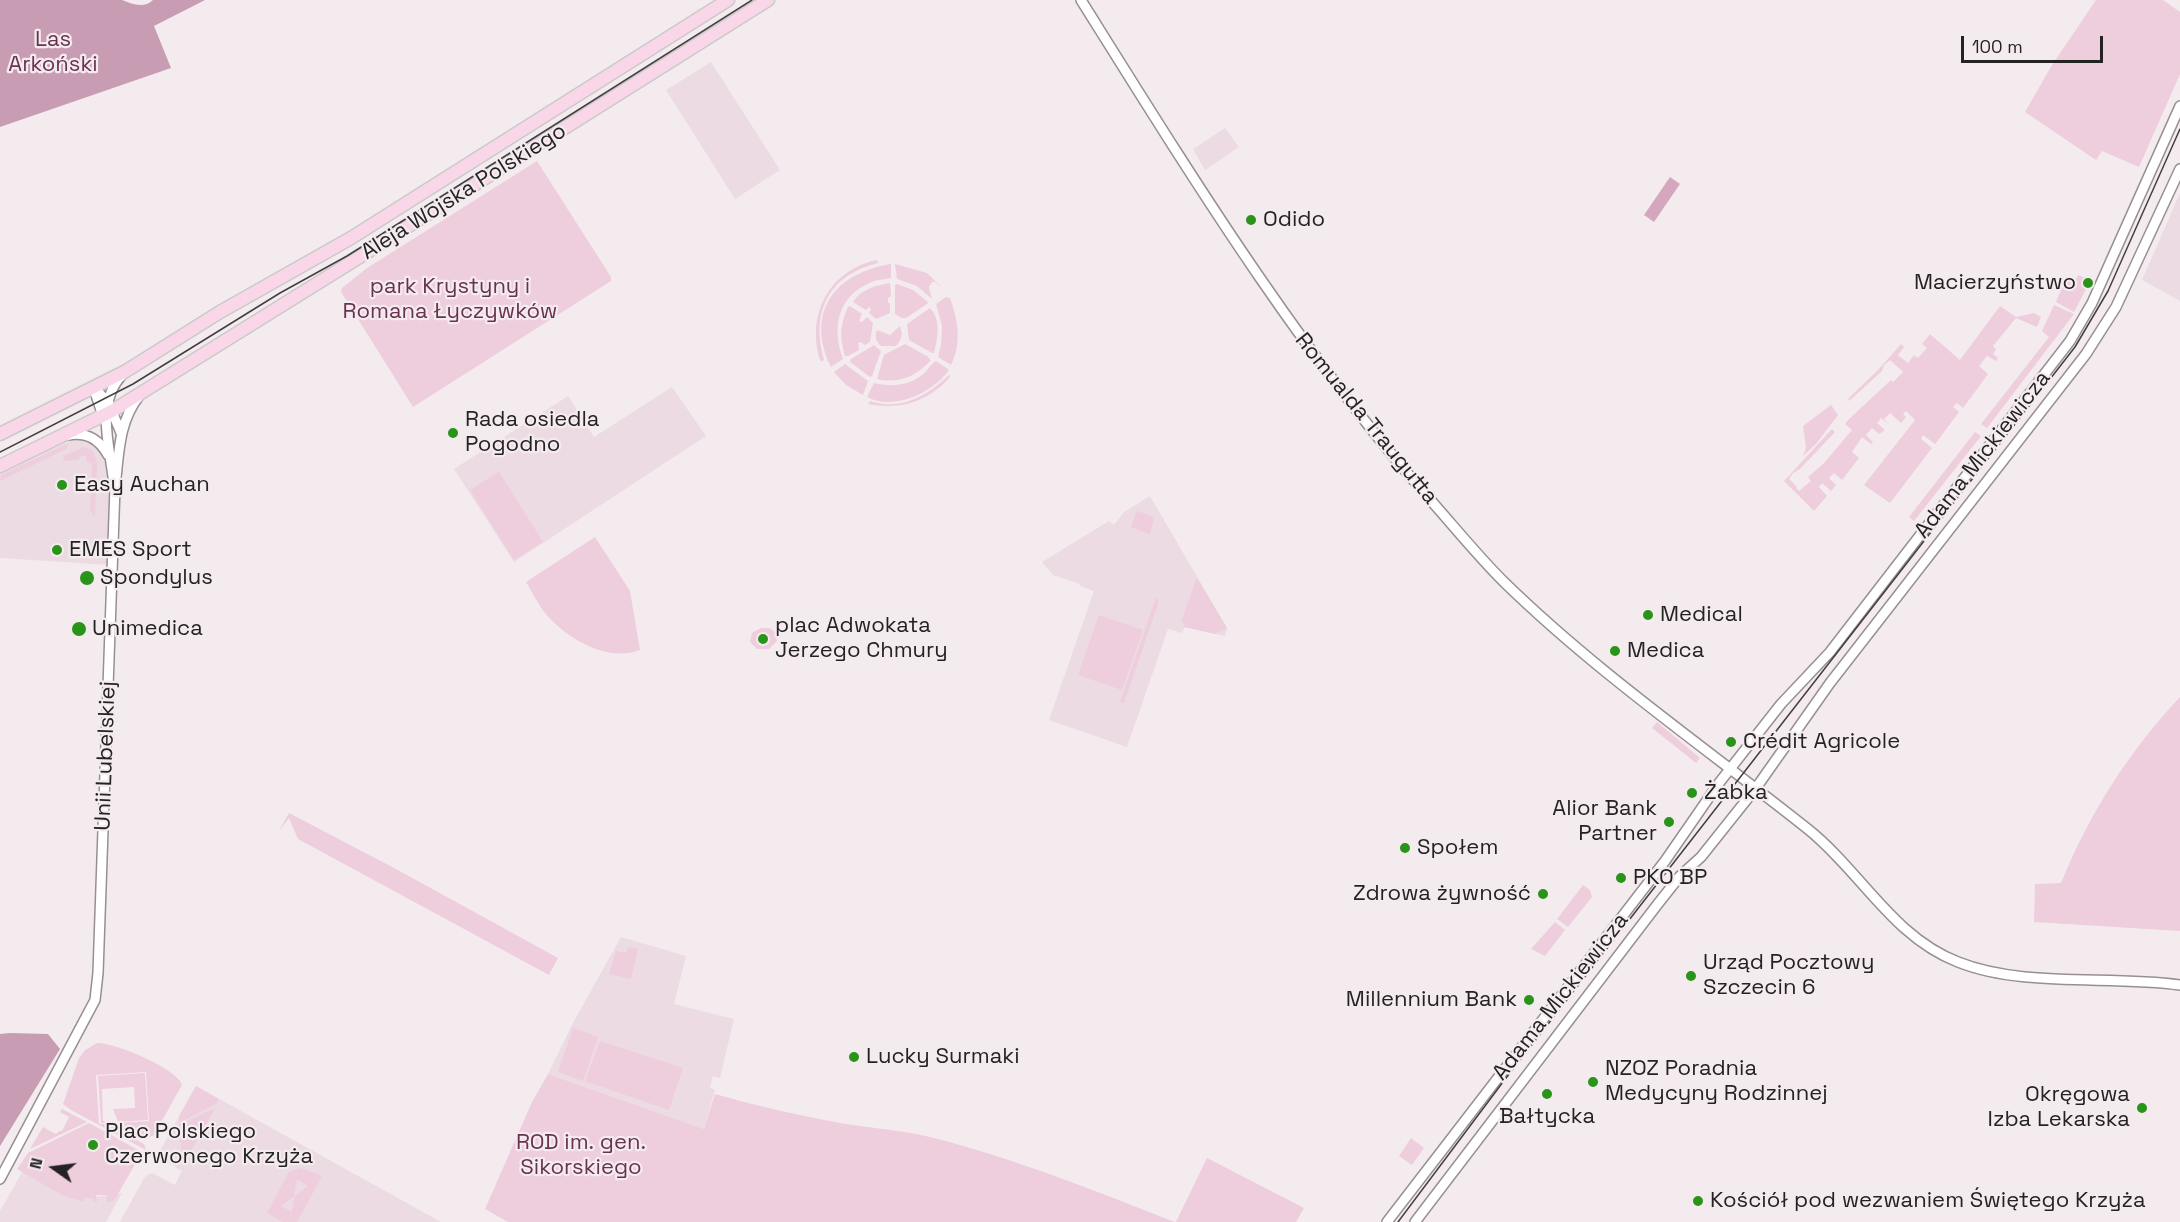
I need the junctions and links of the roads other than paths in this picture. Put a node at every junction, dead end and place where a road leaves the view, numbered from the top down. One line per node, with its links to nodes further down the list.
1 (728, 0): 6 (main road, Aleja Wojska Polskiego)
2 (768, 0): 8 (main road, Aleja Wojska Polskiego)
3 (1081, 0): 16 (street, Romualda Traugutta)
4 (2180, 106): 16 (street, Adama Mickiewicza)
5 (2180, 170): 17 (street, Adama Mickiewicza)
6 (126, 371): 7 (main road, Aleja Wojska Polskiego); 9 (street)
7 (93, 387): 9 (street); 9 (street); 11 (main road, Aleja Wojska Polskiego)
8 (143, 392): 9 (main road, Aleja Wojska Polskiego); 10 (street, Unii Lubelskiej)
9 (107, 411): 10 (street, Unii Lubelskiej); 12 (main road, Aleja Wojska Polskiego); 13 (street, Unii Lubelskiej)
10 (120, 433): 15 (street, Unii Lubelskiej)
11 (0, 434)
12 (63, 436): 13 (street, Unii Lubelskiej); 14 (main road, Aleja Wojska Polskiego)
13 (112, 465): 15 (street, Unii Lubelskiej)
14 (0, 466)
15 (115, 488): 19 (street, Unii Lubelskiej)
16 (1730, 768): 17 (street); 20 (street, Adama Mickiewicza)
17 (1756, 788): 18 (street); 21 (street, Adama Mickiewicza)
18 (2180, 985)
19 (0, 1179)
20 (1387, 1222)
21 (1415, 1222)

